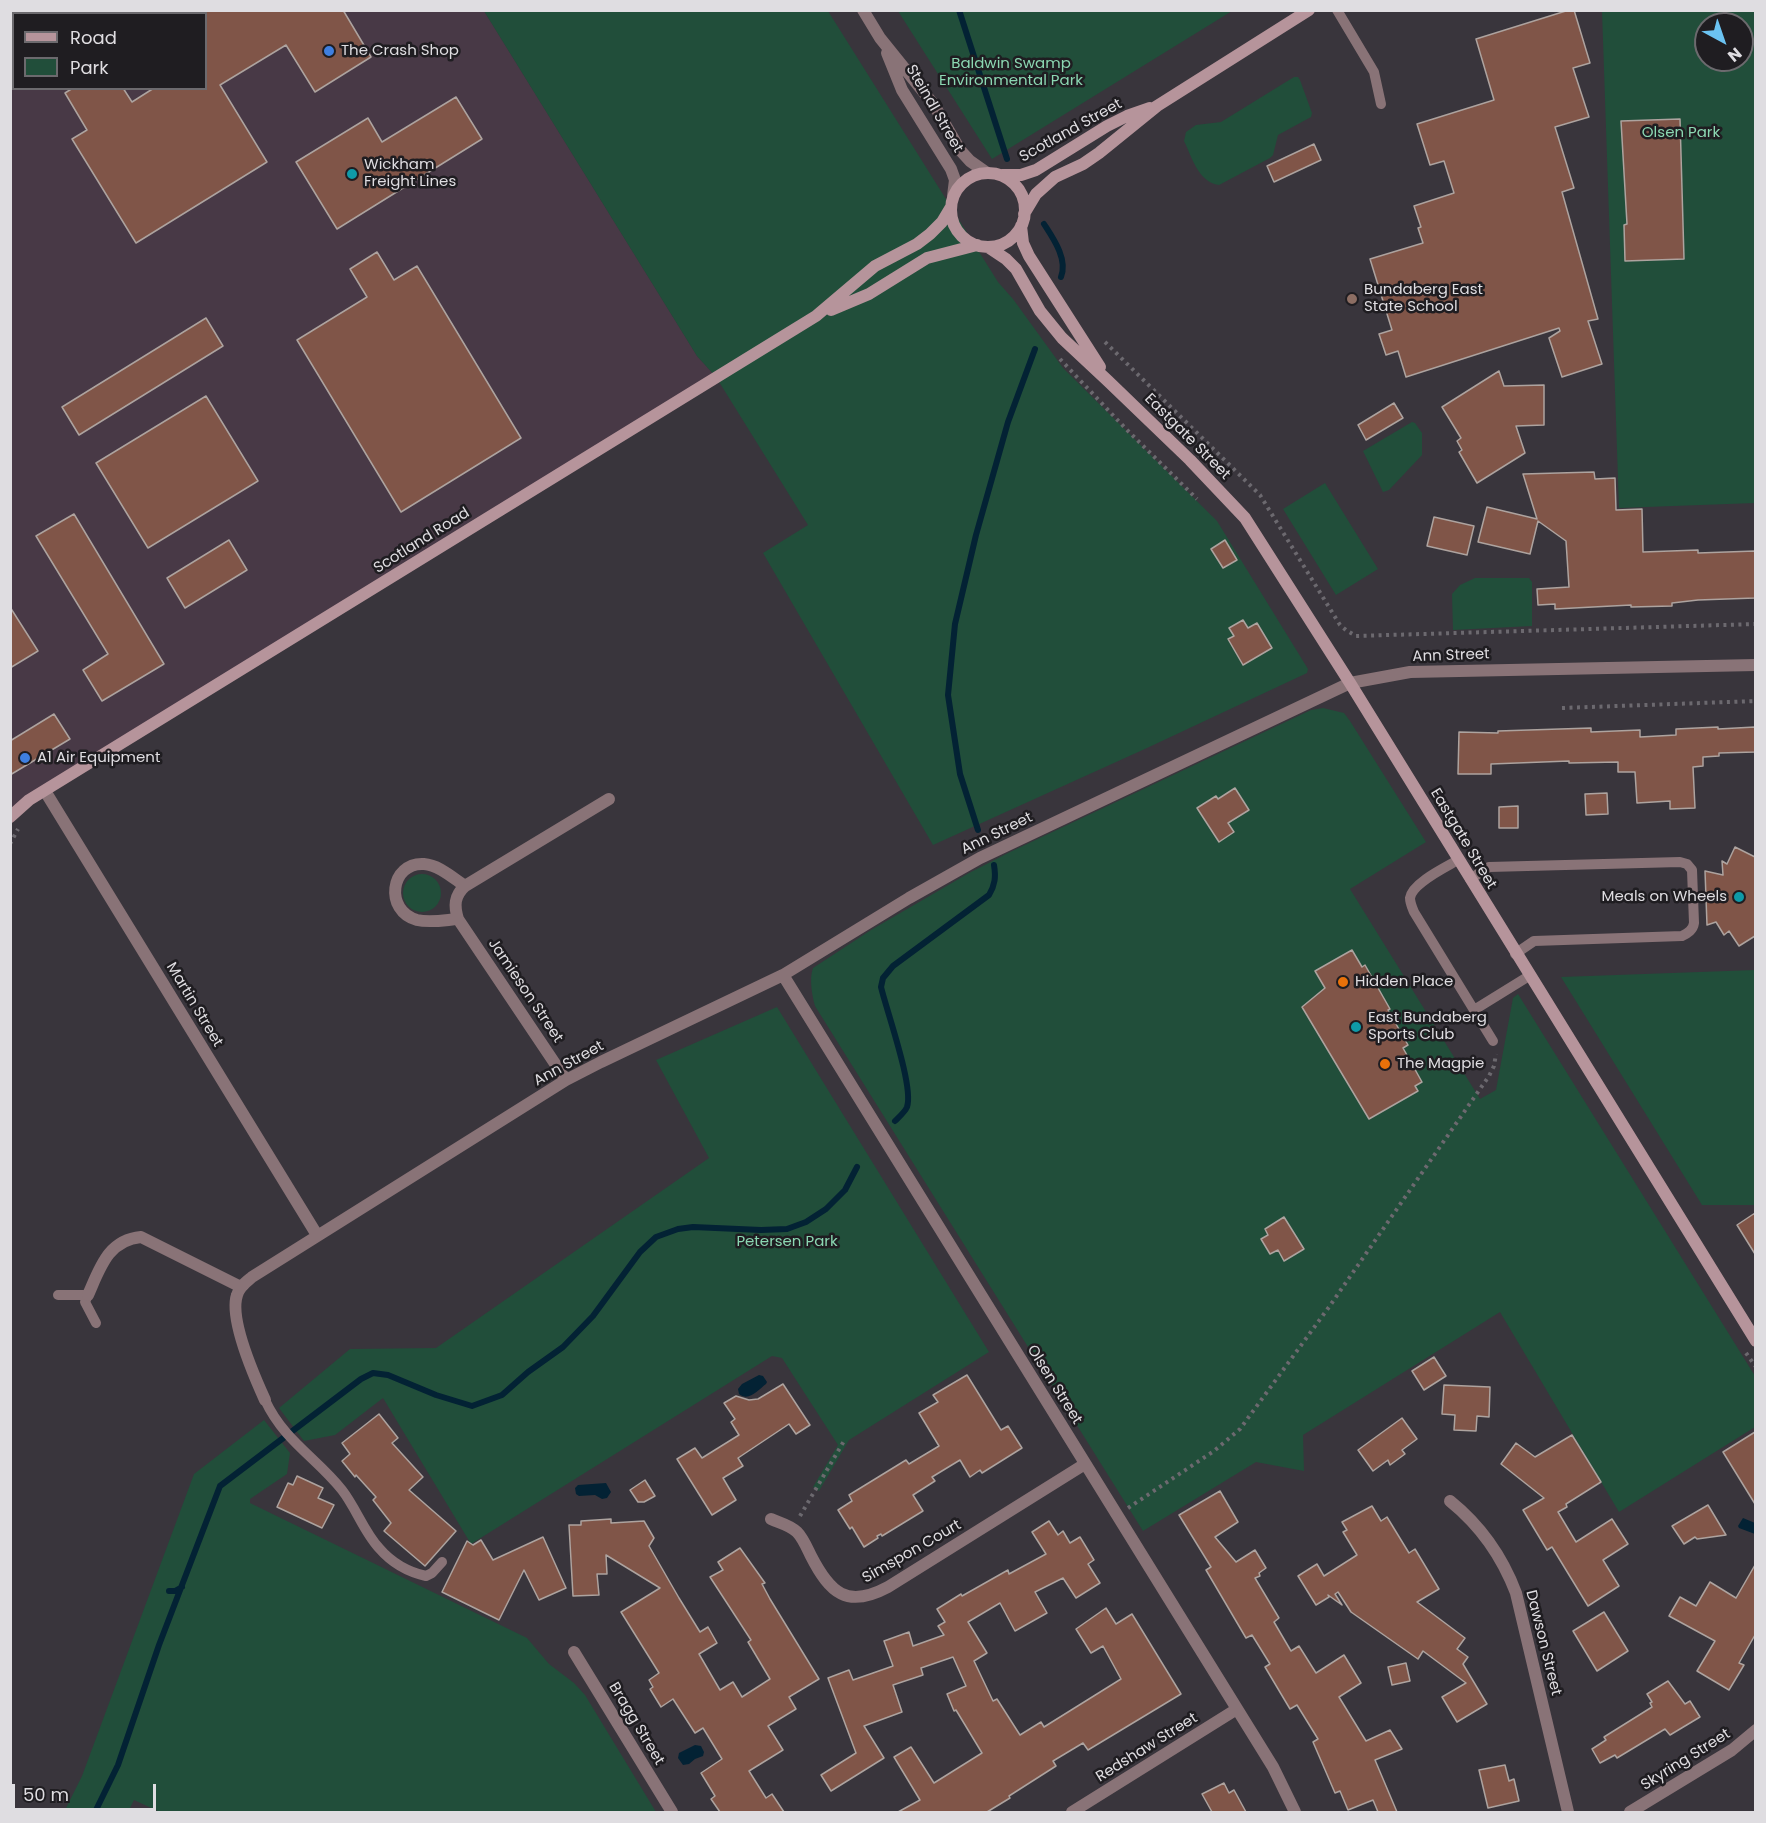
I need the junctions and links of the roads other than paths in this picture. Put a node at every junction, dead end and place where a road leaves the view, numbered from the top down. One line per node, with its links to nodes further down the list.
1 (863, 10): 4 (street, Steindl Street)
2 (1310, 10): 6 (street, Scotland Street)
3 (1337, 10): 5 (lane)
4 (880, 38): 7 (street, Steindl Street); 8 (street, Steindl Street)
5 (1381, 104)
6 (1157, 106): 7 (street, Scotland Street); 9 (street, Scotland Street)
7 (993, 174): 8 (street); 9 (street)
8 (952, 202): 10 (street); 11 (street, Scotland Road)
9 (1023, 220): 10 (street); 12 (street, Eastgate Street)
10 (983, 246): 11 (street, Scotland Road); 12 (street, Eastgate Street)
11 (816, 316): 15 (street, Scotland Road)
12 (1108, 381): 14 (street, Eastgate Street)
13 (1755, 665): 14 (street, Ann Street)
14 (1350, 683): 18 (street, Eastgate Street); 23 (street, Ann Street)
15 (45, 791): 17 (street, Scotland Road); 28 (street, Martin Street)
16 (609, 799): 20 (street)
17 (10, 818)
18 (1458, 860): 19 (street, Eastgate Street); 25 (lane)
19 (1470, 879): 22 (street, Eastgate Street); 22 (lane)
20 (465, 886): 21 (street); 21 (street)
21 (459, 919): 27 (street, Jamieson Street)
22 (1515, 954): 24 (street, Eastgate Street)
23 (783, 975): 27 (street, Ann Street); 35 (street, Olsen Street)
24 (1529, 976): 25 (lane); 33 (street, Eastgate Street)
25 (1474, 1010): 26 (lane)
26 (1493, 1041)
27 (566, 1080): 28 (street, Ann Street)
28 (316, 1235): 29 (street, Ann Street)
29 (241, 1287): 30 (street); 34 (street)
30 (88, 1294): 31 (lane); 32 (lane)
31 (58, 1295)
32 (96, 1323)
33 (1755, 1341)
34 (265, 1400): 38 (lane)
35 (1085, 1464): 37 (street, Simspon Court); 40 (street, Olsen Street)
36 (1450, 1501): 45 (street, Dawson Street)
37 (771, 1519)
38 (442, 1562)
39 (574, 1652): 42 (street, Bragg Street)
40 (1237, 1709): 43 (street, Redshaw Street); 44 (street, Olsen Street)
41 (1755, 1730): 46 (street, Skyring Street)
42 (672, 1812)
43 (1072, 1812)
44 (1295, 1812)
45 (1568, 1812)
46 (1630, 1812)

